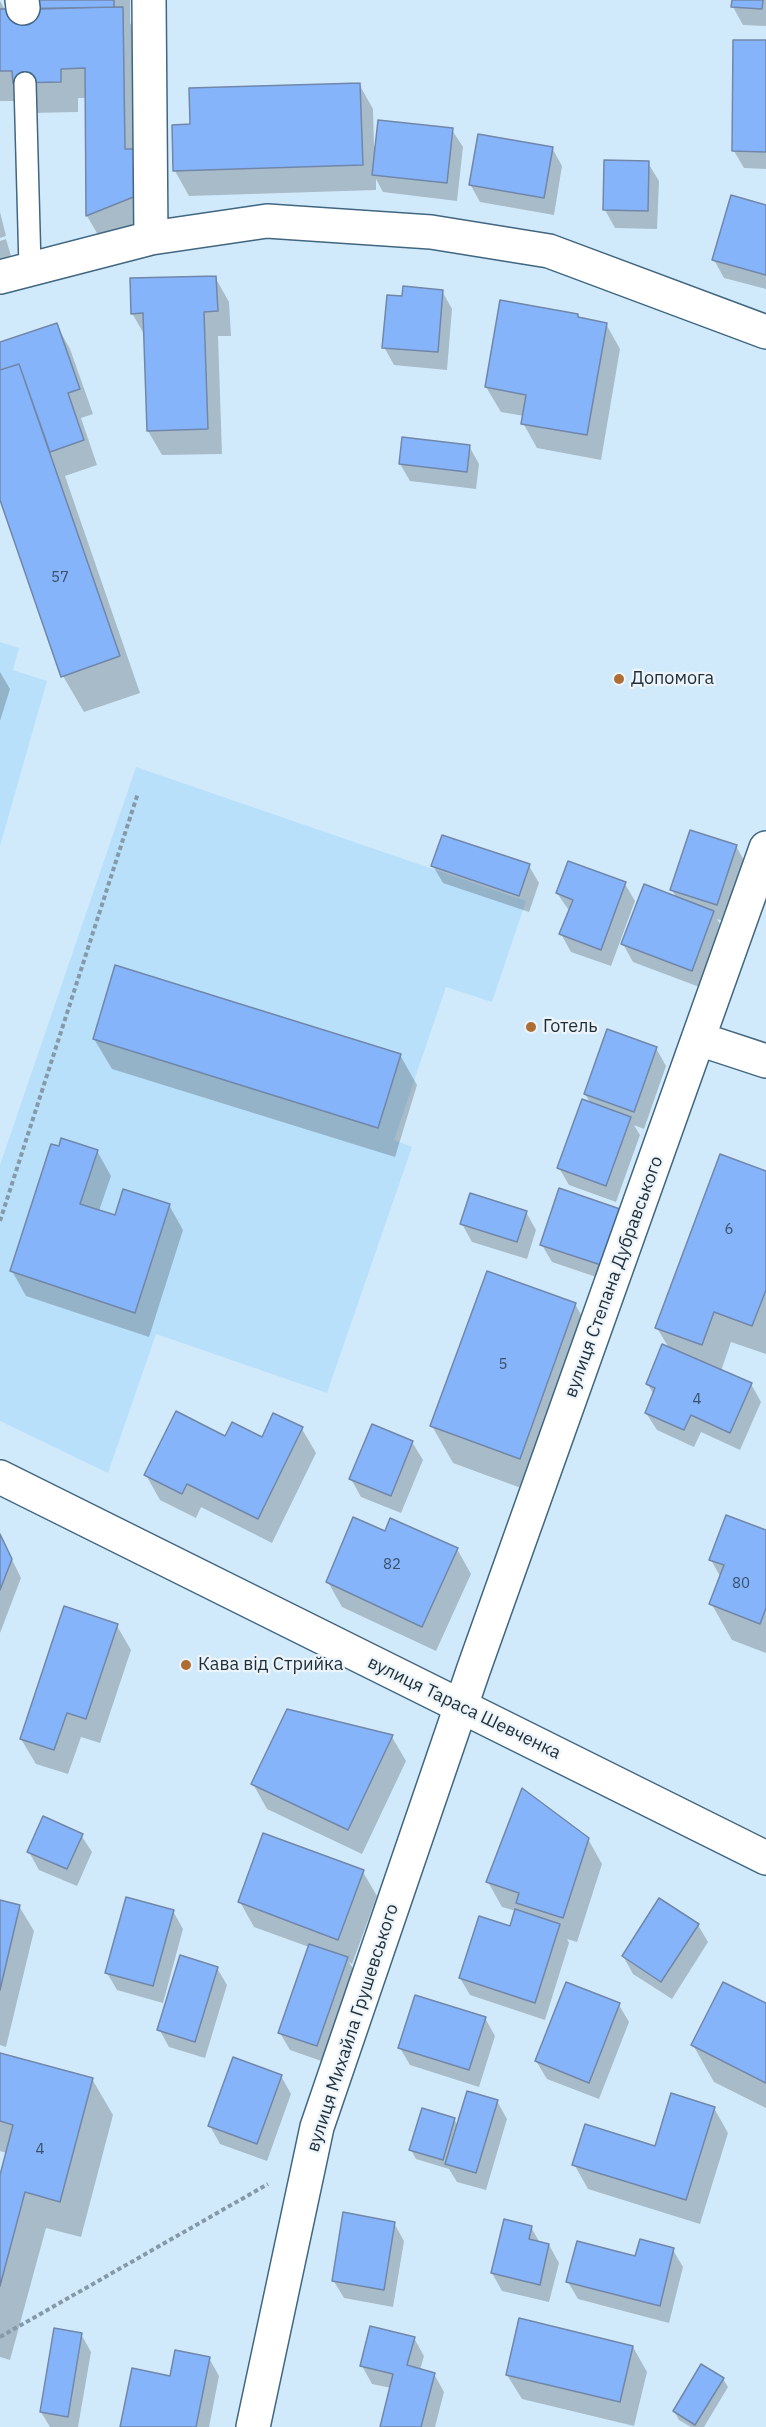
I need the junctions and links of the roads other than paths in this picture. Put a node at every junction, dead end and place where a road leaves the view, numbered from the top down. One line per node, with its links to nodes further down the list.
1 (149, 0): 3 (street)
2 (25, 83): 4 (lane)
3 (151, 238): 4 (street); 5 (street)
4 (15, 272)
5 (766, 332)
6 (766, 848): 7 (street, вулиця Степана Дубравського)
7 (699, 1039): 8 (street); 10 (street, вулиця Степана Дубравського)
8 (766, 1061)
9 (0, 1477): 10 (street, вулиця Тараса Шевченка)
10 (462, 1706): 11 (street, вулиця Тараса Шевченка); 12 (street, вулиця Михайла Грушевського)
11 (766, 1858)
12 (253, 2427)

